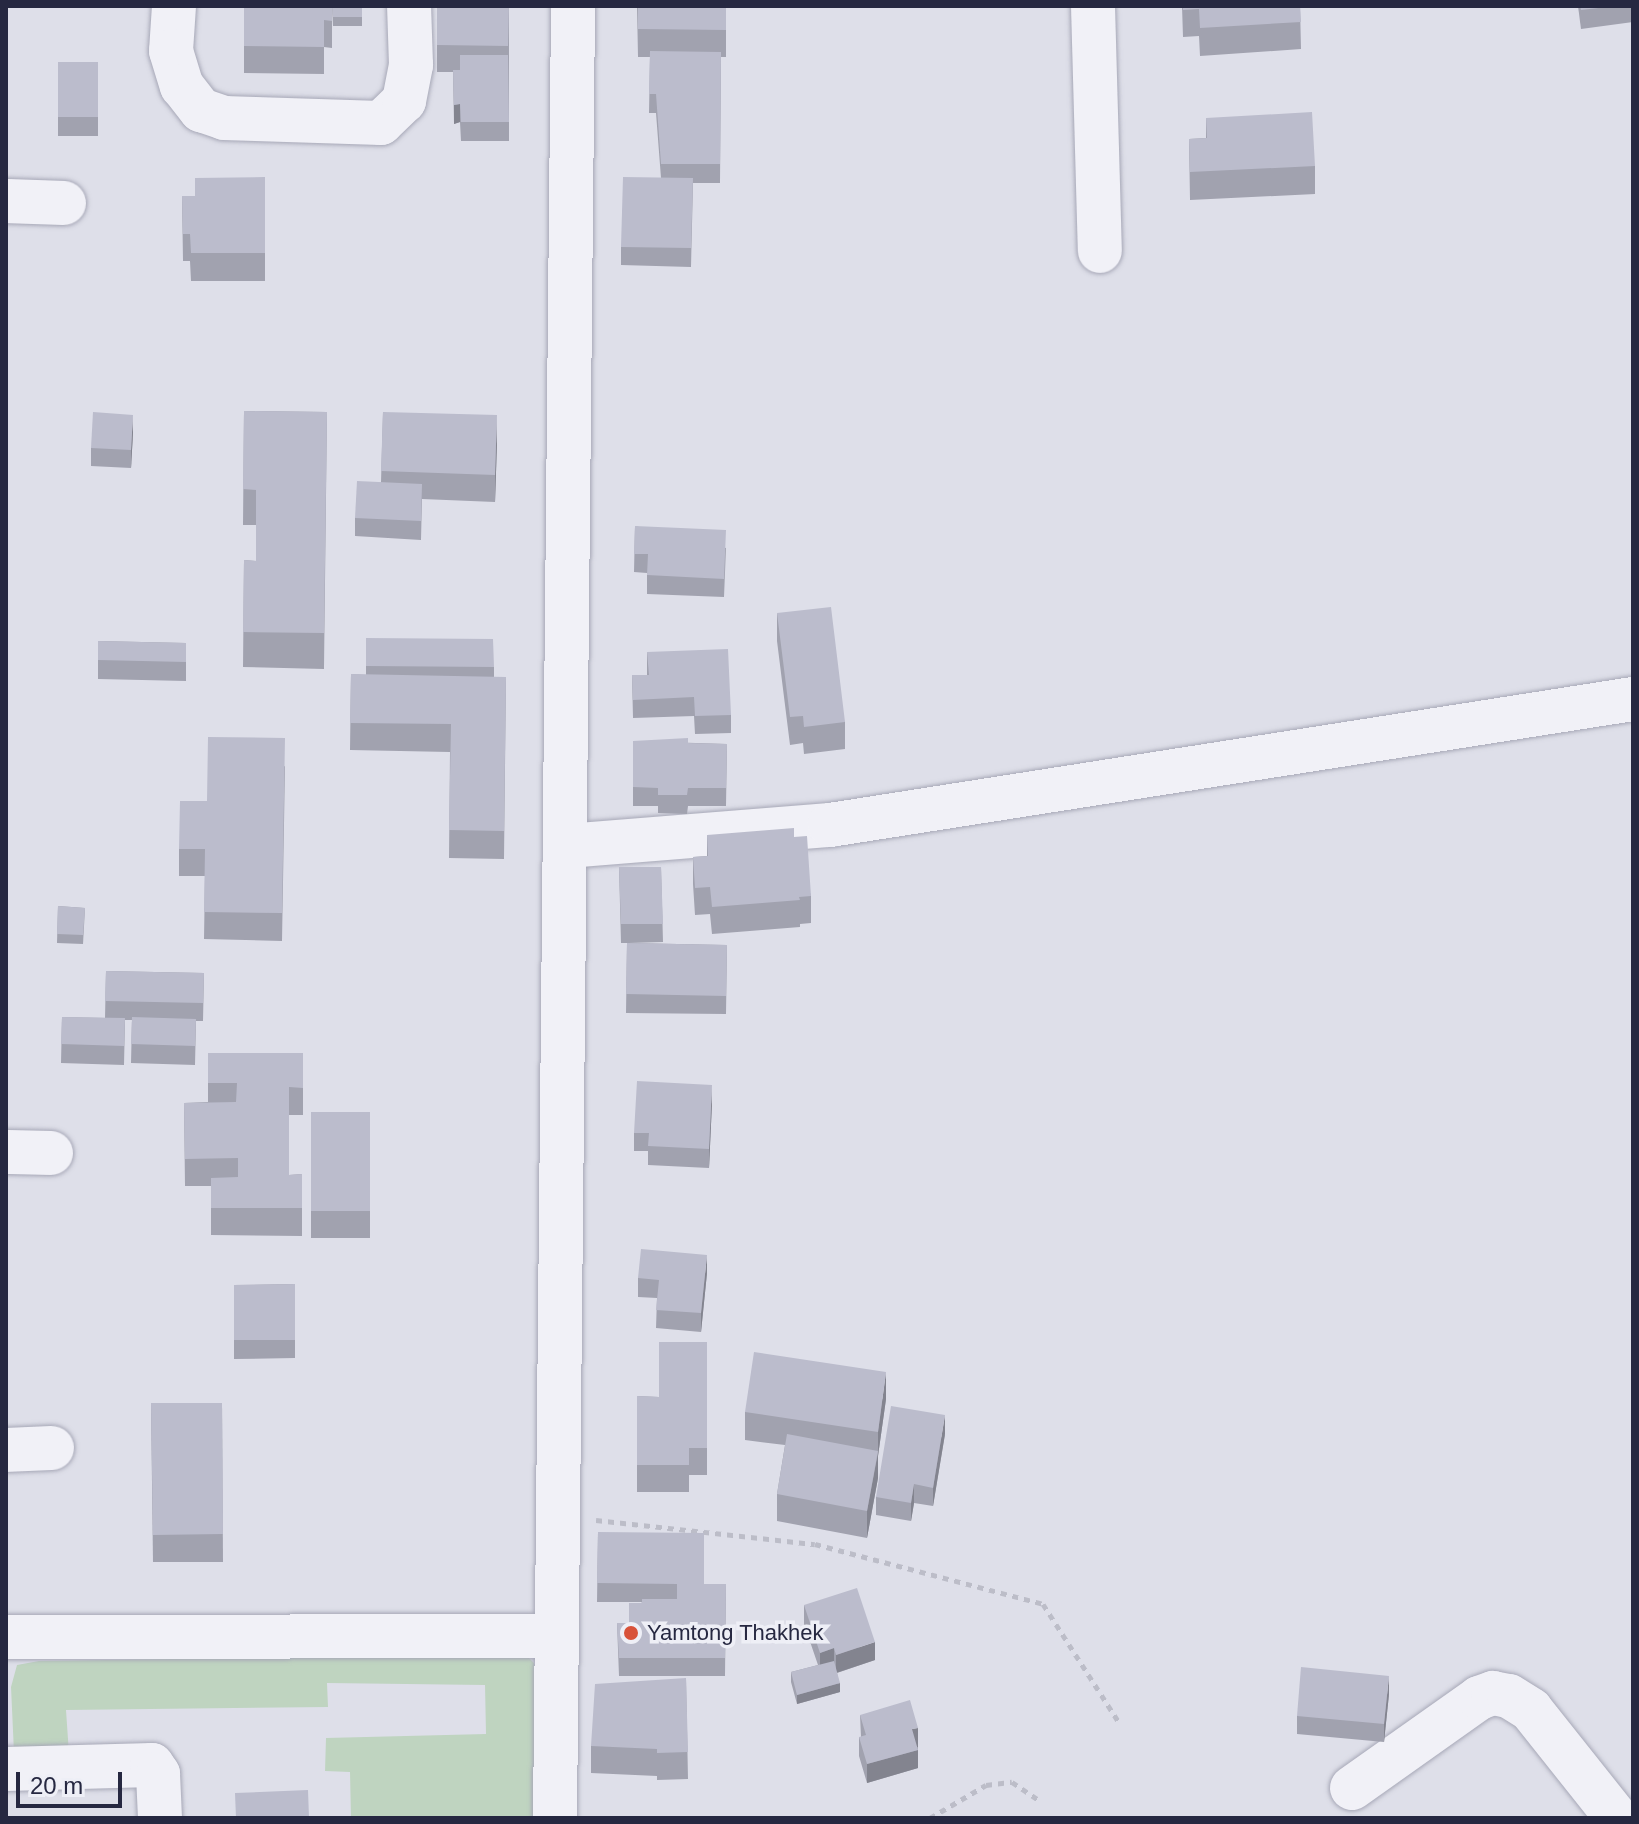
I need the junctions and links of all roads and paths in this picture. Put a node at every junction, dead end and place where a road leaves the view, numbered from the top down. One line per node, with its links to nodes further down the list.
1 (174, 6): 2 (street)
2 (409, 6)
3 (573, 6): 9 (street)
4 (1093, 6): 7 (street)
5 (6, 201): 6 (street)
6 (64, 203)
7 (1100, 251)
8 (1633, 699): 9 (street)
9 (567, 846): 14 (street)
10 (6, 1152): 11 (street)
11 (51, 1153)
12 (52, 1448): 13 (street)
13 (6, 1450)
14 (560, 1516): 15 (street); 17 (path)
15 (557, 1636): 16 (street); 22 (street)
16 (6, 1637)
17 (1120, 1724)
18 (6, 1769): 21 (street)
19 (1352, 1788): 24 (street)
20 (1039, 1800): 23 (path)
21 (160, 1818)
22 (555, 1818)
23 (930, 1818)
24 (1617, 1818)

